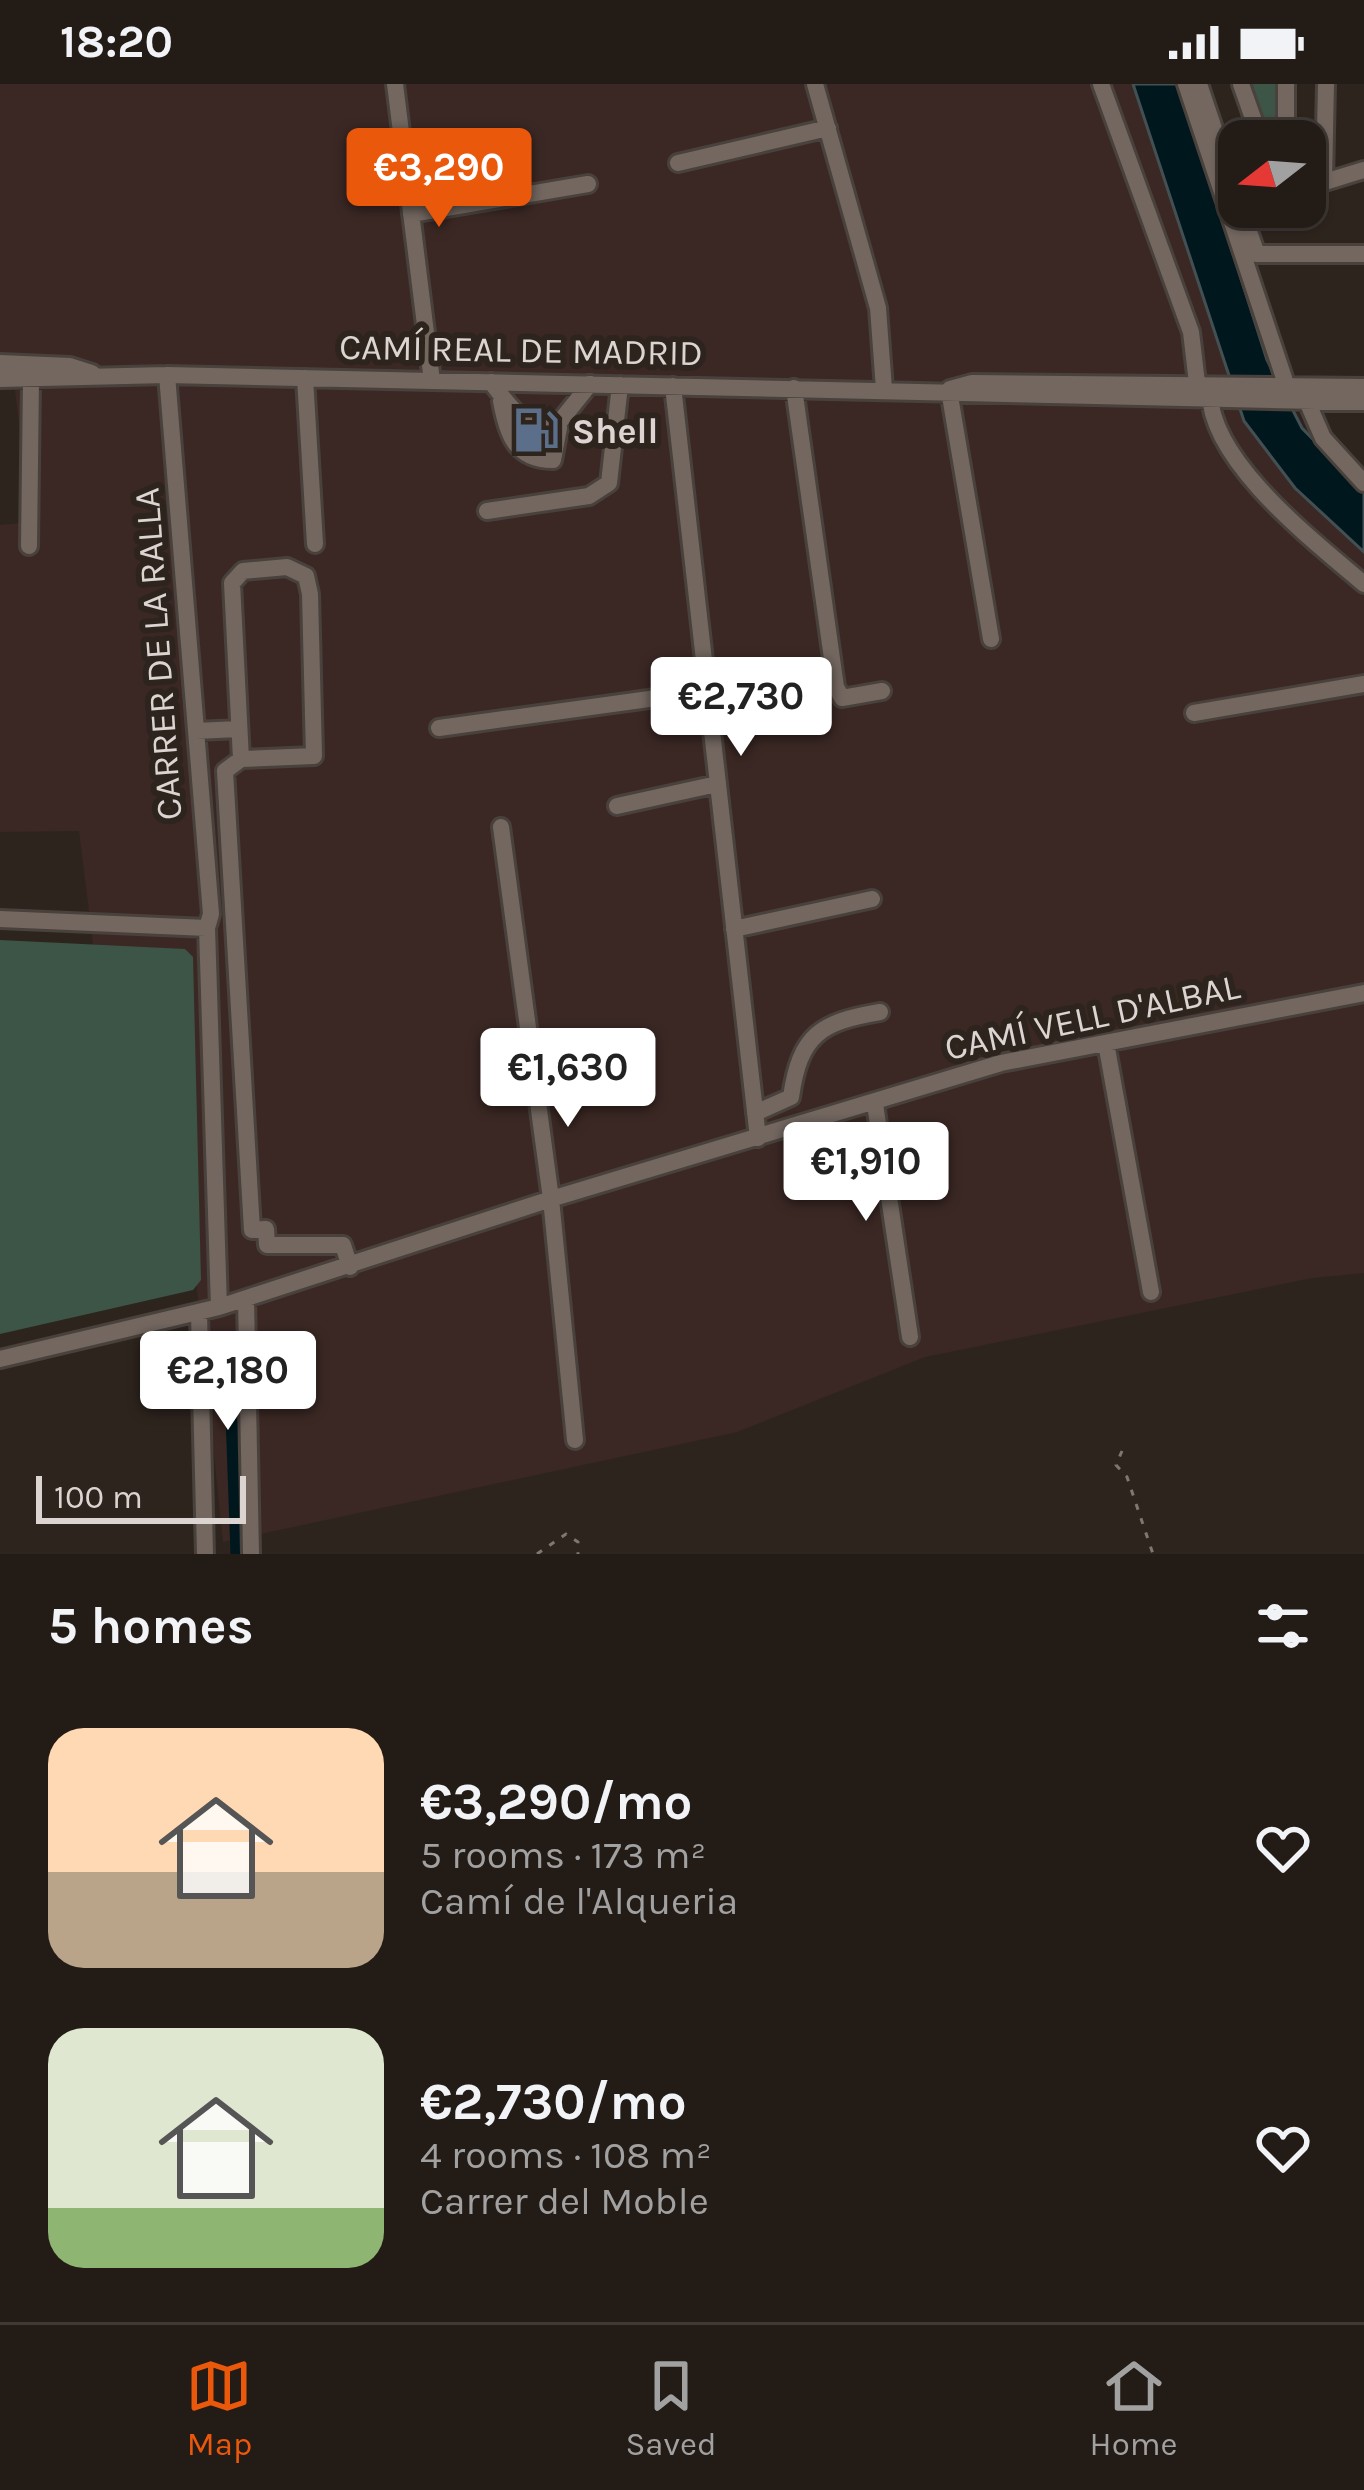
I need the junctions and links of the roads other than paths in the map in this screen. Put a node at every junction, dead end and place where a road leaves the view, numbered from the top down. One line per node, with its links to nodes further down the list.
1 (395, 84): 18 (street)
2 (815, 84): 13 (street)
3 (1101, 84): 36 (street)
4 (1186, 84): 37 (street)
5 (1199, 84): 12 (street)
6 (1241, 84): 9 (street)
7 (1286, 84): 10 (street)
8 (1326, 84): 11 (street)
9 (1254, 120)
10 (1286, 120)
11 (1325, 120)
12 (1218, 125)
13 (828, 128): 14 (street); 34 (street)
14 (678, 163)
15 (1364, 170): 16 (street)
16 (1326, 180)
17 (588, 184): 18 (street)
18 (411, 214): 27 (street)
19 (1249, 228): 20 (street)
20 (1364, 254)
21 (0, 363): 22 (street, CAMÍ REAL DE MADRID)
22 (92, 374): 23 (street, CAMÍ REAL DE MADRID); 26 (street, CAMÍ REAL DE MADRID)
23 (166, 375): 24 (street, CAMÍ REAL DE MADRID); 52 (street, CARRER DE LA RALLA)
24 (305, 378): 27 (street, CAMÍ REAL DE MADRID); 42 (street)
25 (0, 380): 26 (street, CAMÍ REAL DE MADRID)
26 (31, 380): 43 (street)
27 (431, 381): 32 (street, CAMÍ REAL DE MADRID)
28 (590, 384): 29 (street, CAMÍ REAL DE MADRID); 32 (street, CAMÍ REAL DE MADRID); 39 (street)
29 (620, 385): 30 (street, CAMÍ REAL DE MADRID); 41 (street)
30 (673, 386): 33 (street, CAMÍ REAL DE MADRID); 47 (street)
31 (1364, 387): 37 (street); 38 (street)
32 (495, 388): 39 (street); 39 (street)
33 (794, 388): 34 (street, CAMÍ REAL DE MADRID); 48 (street)
34 (884, 389): 35 (street, CAMÍ REAL DE MADRID)
35 (949, 389): 36 (street, CAMÍ REAL DE MADRID); 36 (street, CAMÍ REAL DE MADRID); 45 (street)
36 (1211, 389): 37 (street); 44 (street)
37 (1296, 394): 38 (street); 40 (street)
38 (1364, 401)
39 (559, 428)
40 (1364, 483)
41 (487, 511)
42 (315, 544)
43 (28, 546)
44 (1364, 584)
45 (991, 639)
46 (1364, 684): 49 (street)
47 (707, 691): 50 (street); 54 (street)
48 (882, 691)
49 (1194, 713)
50 (439, 728)
51 (238, 729): 52 (street); 53 (street); 53 (street)
52 (196, 731): 59 (street, CARRER DE LA RALLA)
53 (241, 759): 68 (street)
54 (718, 784): 55 (street); 60 (street)
55 (617, 806)
56 (501, 827): 67 (street)
57 (872, 899): 60 (street)
58 (0, 919): 59 (street)
59 (207, 928): 71 (street, CARRER DE LA RALLA)
60 (734, 929): 65 (street)
61 (1364, 993): 63 (street, CAMÍ VELL D'ALBAL)
62 (880, 1012): 65 (street)
63 (1106, 1043): 64 (street, CAMÍ VELL D'ALBAL); 69 (street)
64 (875, 1104): 66 (street, CAMÍ VELL D'ALBAL); 73 (street)
65 (754, 1113): 66 (street)
66 (758, 1138): 67 (street, CAMÍ VELL D'ALBAL)
67 (551, 1198): 68 (street, CAMÍ VELL D'ALBAL); 75 (street)
68 (350, 1267): 70 (street, CAMÍ VELL D'ALBAL)
69 (1151, 1292)
70 (246, 1299): 71 (street, CAMÍ VELL D'ALBAL); 77 (street)
71 (219, 1307): 72 (street, CAMÍ VELL D'ALBAL)
72 (199, 1313): 74 (street, CAMÍ VELL D'ALBAL); 76 (street)
73 (910, 1337)
74 (0, 1359)
75 (575, 1440)
76 (205, 1554)
77 (251, 1554)

